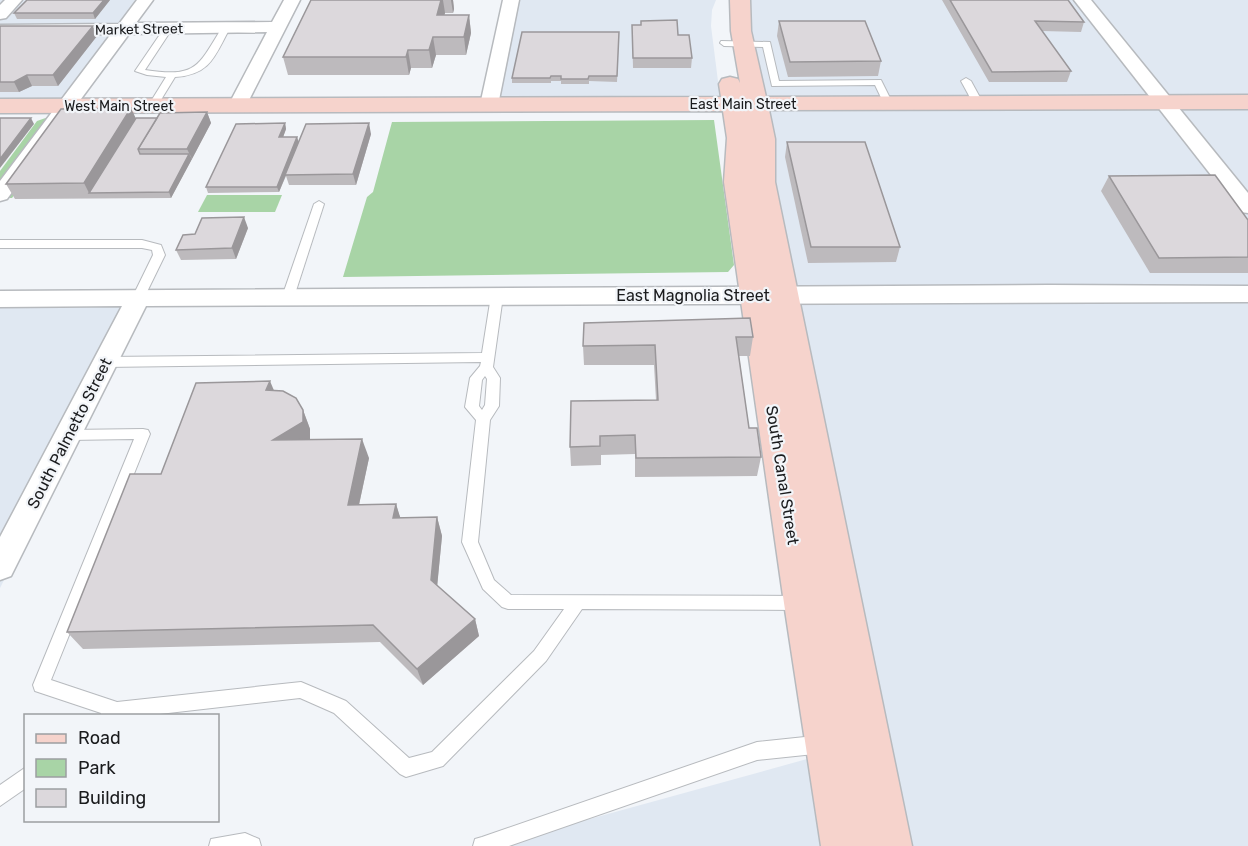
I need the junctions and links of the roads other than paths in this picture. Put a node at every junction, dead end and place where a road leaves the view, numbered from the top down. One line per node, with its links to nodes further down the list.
1 (14, 0): 8 (street)
2 (145, 0): 11 (street)
3 (291, 0): 9 (street)
4 (511, 0): 22 (street)
5 (726, 0): 14 (street)
6 (740, 0): 14 (street)
7 (1082, 0): 17 (street)
8 (0, 14)
9 (278, 27): 10 (street, Market Street); 26 (street)
10 (226, 28): 12 (street, Market Street); 15 (lane)
11 (123, 29): 12 (street, Market Street); 13 (street, Market Street); 24 (street)
12 (168, 29): 15 (lane)
13 (0, 30)
14 (734, 44): 20 (street); 21 (lane)
15 (173, 74): 25 (lane)
16 (966, 81): 19 (lane)
17 (1163, 102): 18 (street, East Main Street); 19 (street, East Main Street); 29 (street)
18 (1248, 102)
19 (978, 103): 21 (street, East Main Street)
20 (744, 104): 21 (street, East Main Street); 22 (street, East Main Street); 32 (street)
21 (888, 104)
22 (489, 105): 26 (street, East Main Street)
23 (0, 106): 24 (street, West Main Street)
24 (66, 106): 25 (street, West Main Street); 27 (street)
25 (153, 106): 26 (street, West Main Street)
26 (237, 106)
27 (0, 195)
28 (319, 204): 34 (lane)
29 (1248, 207)
30 (0, 244): 35 (lane)
31 (1248, 294): 32 (street, East Magnolia Street)
32 (769, 295): 33 (street, East Magnolia Street); 43 (street, South Canal Street); 52 (street)
33 (497, 296): 34 (street, East Magnolia Street); 38 (lane)
34 (288, 297): 35 (street, East Magnolia Street)
35 (138, 298): 36 (street, East Magnolia Street); 37 (street, South Palmetto Street)
36 (0, 299)
37 (105, 362): 38 (lane); 40 (street, South Palmetto Street)
38 (487, 363): 39 (lane); 39 (lane)
39 (483, 419): 42 (lane)
40 (69, 435): 41 (street, South Palmetto Street); 44 (lane)
41 (0, 567)
42 (578, 602): 43 (lane); 44 (lane)
43 (803, 603): 45 (street, South Canal Street)
44 (112, 713)
45 (828, 744): 50 (lane); 51 (street, South Canal Street)
46 (24, 778): 47 (lane)
47 (0, 796)
48 (218, 846): 49 (lane)
49 (252, 846)
50 (482, 846)
51 (844, 846)
52 (889, 846)

